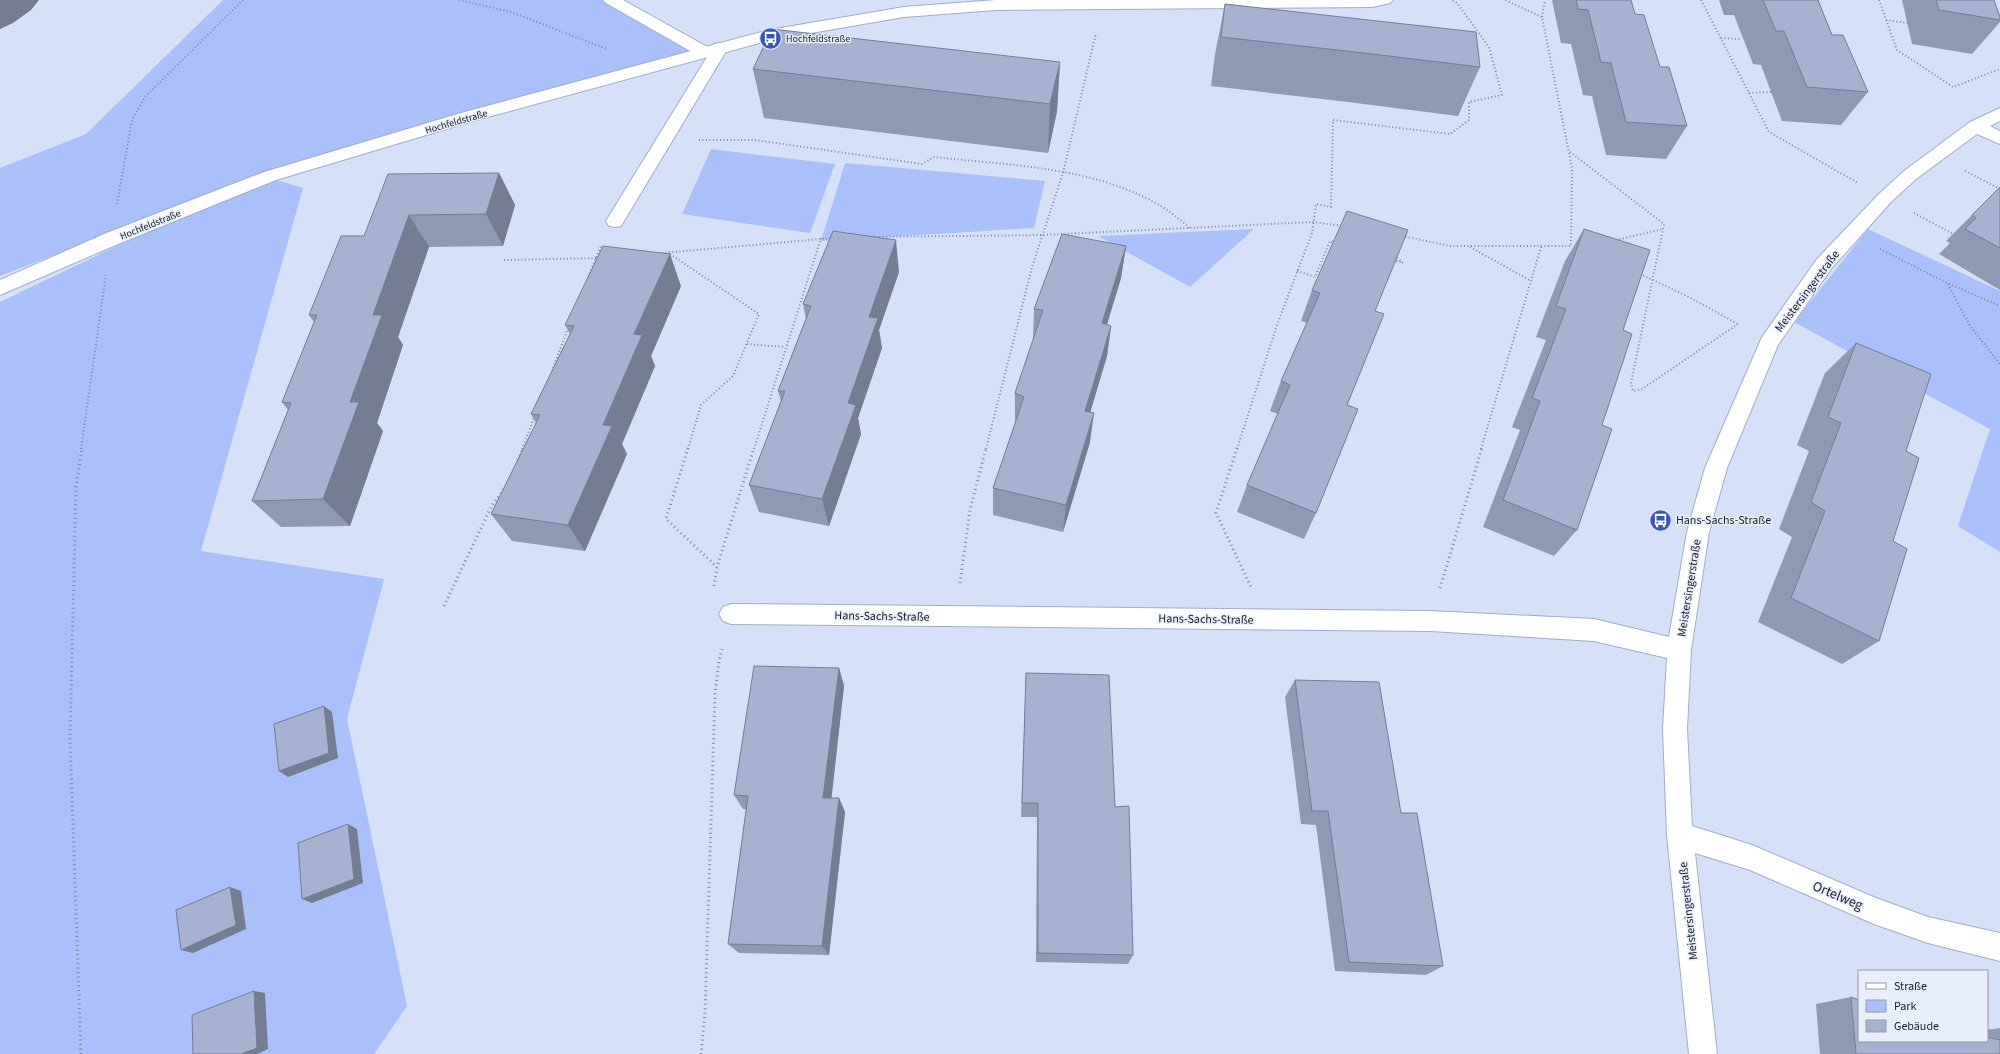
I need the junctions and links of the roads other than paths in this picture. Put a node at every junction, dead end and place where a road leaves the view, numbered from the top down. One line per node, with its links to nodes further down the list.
1 (611, 0): 4 (street)
2 (1385, 0): 3 (street, Hochfeldstraße)
3 (1326, 1): 4 (street, Hochfeldstraße)
4 (712, 50): 8 (street); 9 (street, Hochfeldstraße)
5 (2000, 114): 6 (street, Meistersingerstraße)
6 (1976, 126): 7 (street); 11 (street, Meistersingerstraße)
7 (2000, 138)
8 (615, 221)
9 (0, 288)
10 (731, 614): 11 (street, Hans-Sachs-Straße)
11 (1679, 650): 12 (street, Meistersingerstraße)
12 (1680, 835): 13 (street, Ortelweg); 14 (street, Meistersingerstraße)
13 (2000, 947)
14 (1703, 1054)

